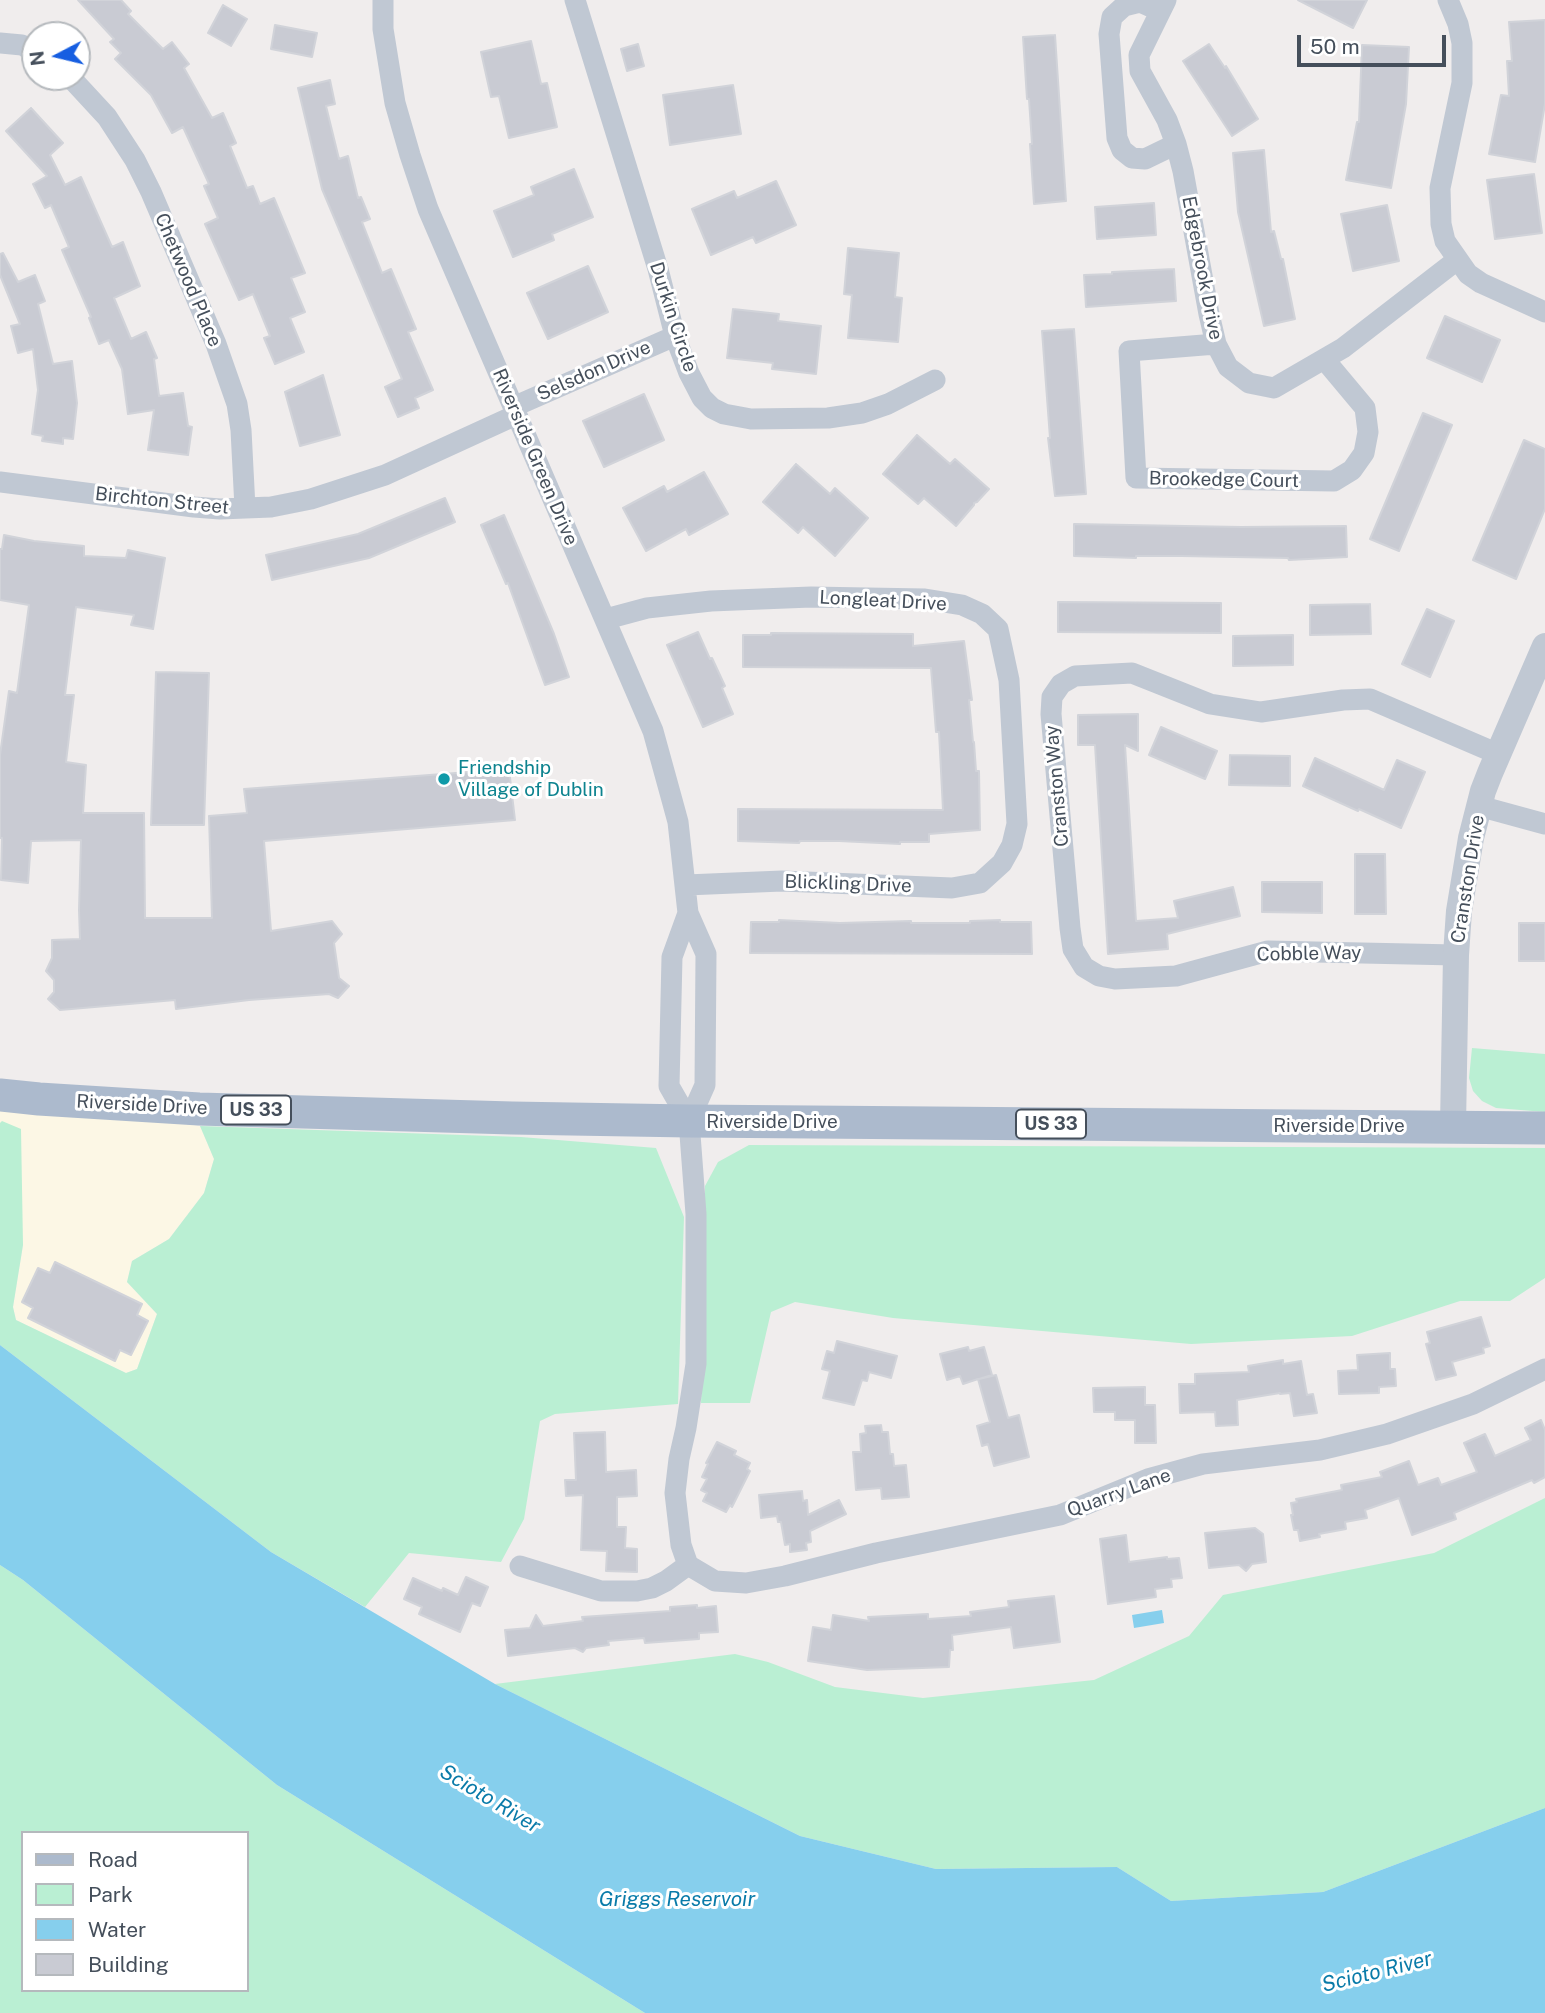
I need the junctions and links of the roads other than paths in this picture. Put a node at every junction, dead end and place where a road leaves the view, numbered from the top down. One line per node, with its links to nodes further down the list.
1 (383, 0): 15 (street, Riverside Green Drive)
2 (575, 0): 11 (street, Durkin Circle)
3 (1448, 0): 9 (street)
4 (1163, 6): 8 (street, Edgebrook Drive); 8 (street, Edgebrook Drive)
5 (0, 43): 6 (street)
6 (21, 45)
7 (83, 91): 17 (street, Chetwood Place)
8 (1176, 144): 12 (street, Edgebrook Drive)
9 (1457, 260): 10 (street); 13 (street, Edgebrook Drive)
10 (1545, 312)
11 (675, 336): 14 (street, Durkin Circle); 15 (street, Selsdon Drive)
12 (1216, 344): 13 (street, Edgebrook Drive); 13 (street, Brookedge Court)
13 (1324, 359)
14 (935, 380)
15 (515, 411): 17 (street, Birchton Street); 18 (street, Riverside Green Drive)
16 (0, 482): 17 (street, Birchton Street)
17 (245, 508)
18 (606, 619): 23 (street, Longleat Drive); 24 (street, Riverside Green Drive)
19 (1545, 646): 20 (street, Cranston Drive)
20 (1498, 754): 21 (street, Cranston Drive); 27 (street, Cranston Way)
21 (1479, 806): 22 (street); 26 (street, Cranston Drive)
22 (1545, 824)
23 (1002, 863): 24 (street, Blickling Drive)
24 (686, 885): 25 (street, Riverside Green Drive)
25 (688, 913): 29 (street, Riverside Green Drive); 29 (street, Riverside Green Drive)
26 (1456, 955): 27 (street, Cobble Way); 30 (street, Cranston Drive)
27 (1084, 967)
28 (0, 1095): 29 (main road, Riverside Drive / US 33)
29 (689, 1121): 30 (main road, Riverside Drive / US 33); 33 (street)
30 (1453, 1126): 31 (main road, Riverside Drive / US 33)
31 (1545, 1128)
32 (1545, 1369): 33 (street, Quarry Lane)
33 (688, 1565): 34 (street)
34 (520, 1566)

